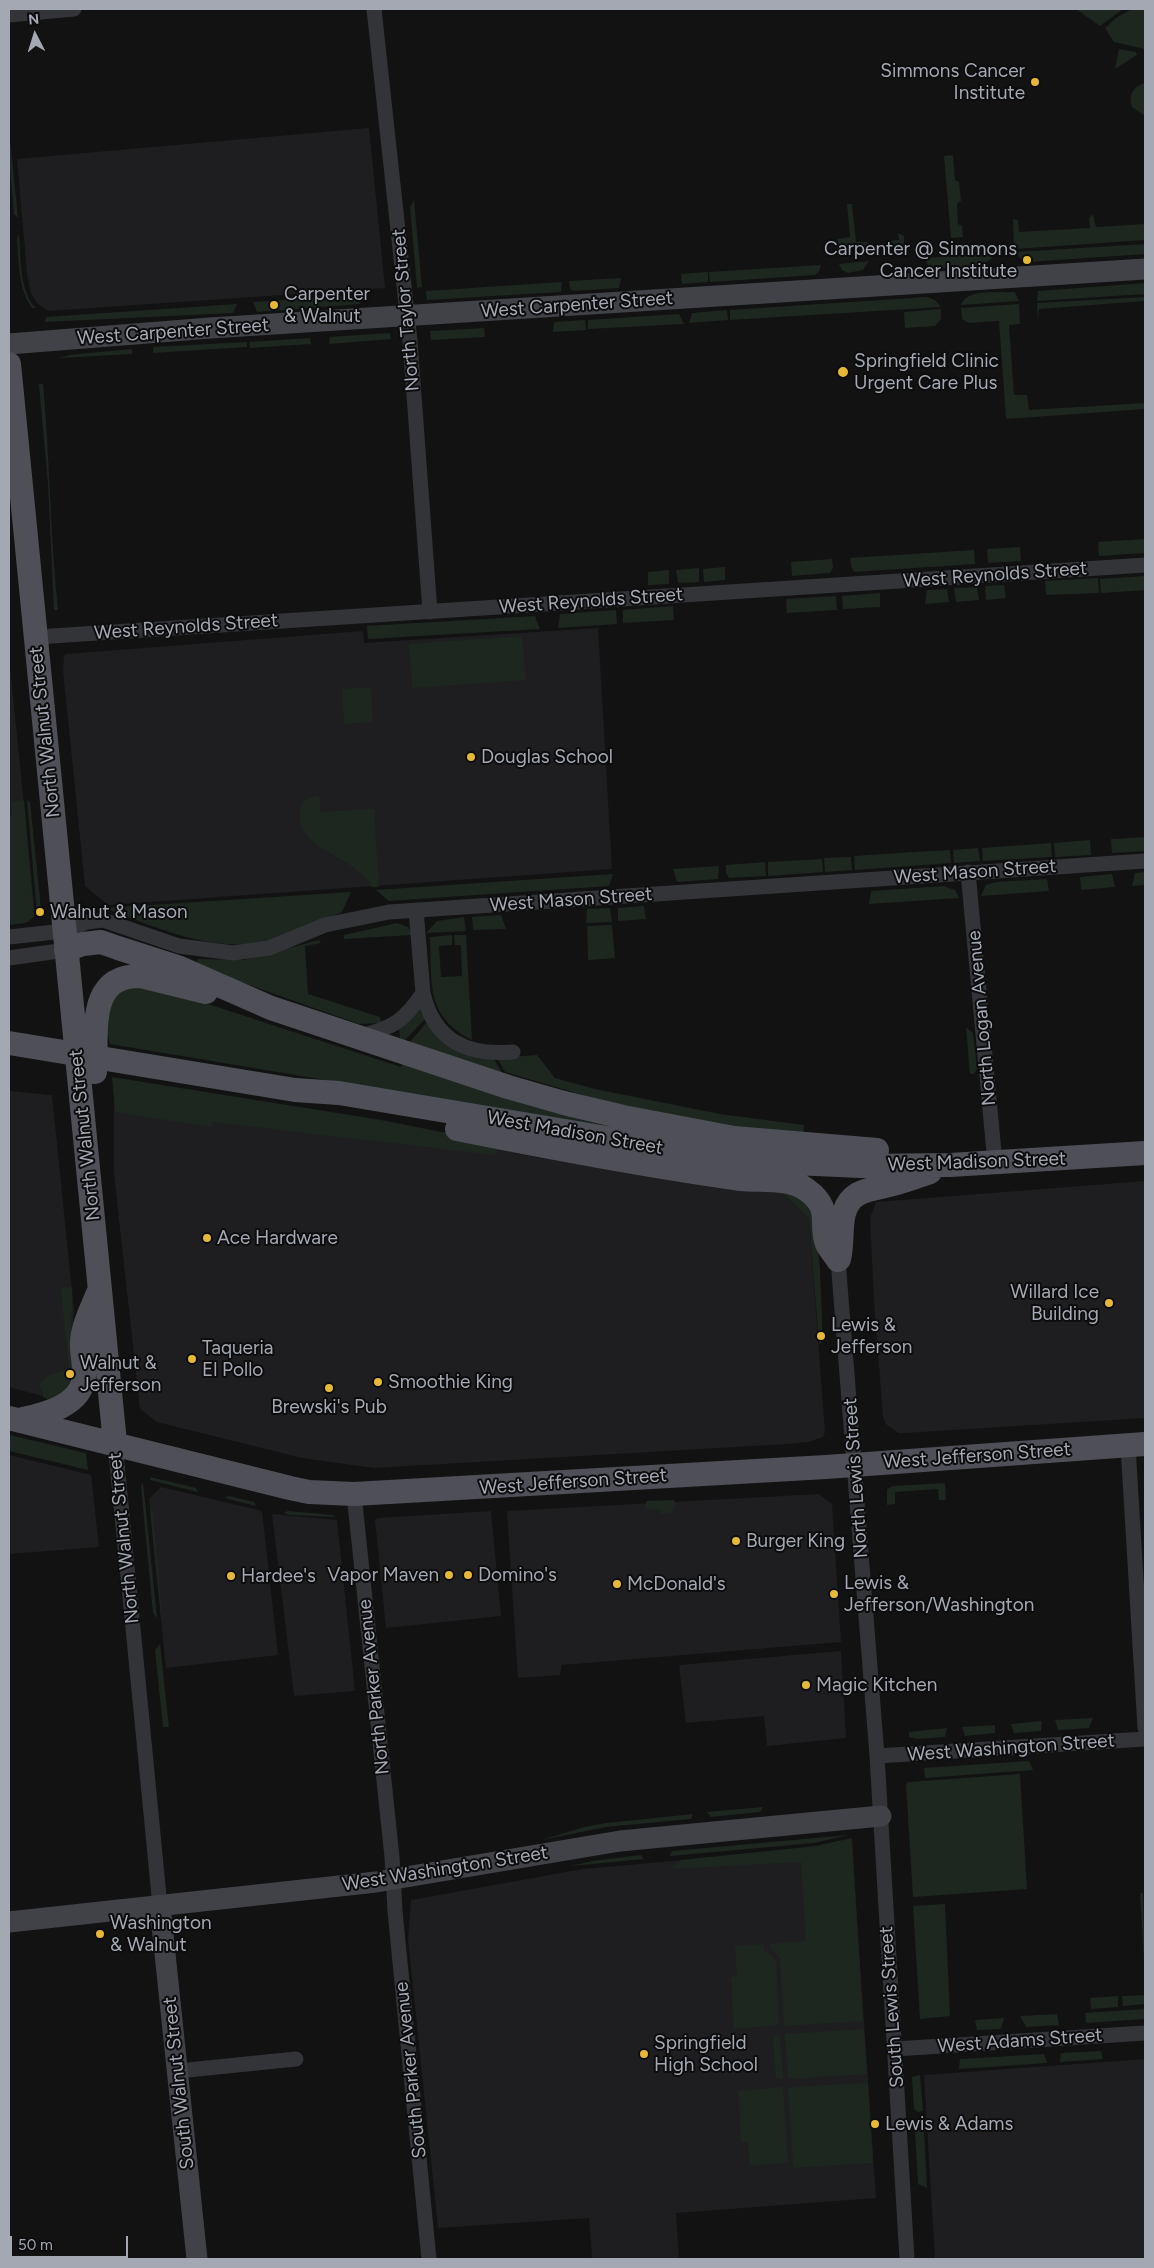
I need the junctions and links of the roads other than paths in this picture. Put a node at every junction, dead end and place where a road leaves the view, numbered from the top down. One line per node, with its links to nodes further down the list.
1 (74, 9): 3 (street)
2 (374, 9): 5 (street, North Taylor Street)
3 (9, 15)
4 (1145, 269): 5 (street, West Carpenter Street)
5 (407, 316): 6 (street, West Carpenter Street); 9 (street, North Taylor Street)
6 (9, 344)
7 (9, 364): 10 (main road, North Walnut Street)
8 (1145, 565): 9 (street, West Reynolds Street)
9 (430, 612): 10 (street, West Reynolds Street)
10 (36, 637): 15 (main road, North Walnut Street)
11 (1145, 861): 12 (street, West Mason Street)
12 (968, 872): 13 (street, West Mason Street); 25 (street, North Logan Avenue)
13 (416, 910): 15 (street, West Mason Street); 17 (street)
14 (9, 937): 15 (street, West Mason Street)
15 (65, 940): 16 (street, West Mason Street); 18 (main road); 23 (main road, North Walnut Street)
16 (9, 958)
17 (423, 993): 19 (street); 21 (street)
18 (271, 1008): 19 (main road); 23 (main road)
19 (359, 1036): 26 (main road)
20 (9, 1043): 22 (main road, West Madison Street)
21 (513, 1052)
22 (295, 1090): 26 (main road, West Madison Street); 27 (main road)
23 (83, 1113): 28 (main road, North Walnut Street)
24 (1145, 1153): 25 (main road, West Madison Street)
25 (995, 1163): 26 (main road, West Madison Street)
26 (950, 1165): 27 (main road)
27 (838, 1260): 32 (street, North Lewis Street)
28 (100, 1286): 29 (main road); 30 (main road, North Walnut Street)
29 (14, 1419): 30 (main road, West Jefferson Street)
30 (115, 1443): 33 (main road, West Jefferson Street); 39 (street, North Walnut Street)
31 (1137, 1445): 32 (main road, West Jefferson Street); 34 (street)
32 (856, 1465): 33 (main road, West Jefferson Street); 36 (street, North Lewis Street)
33 (354, 1494): 38 (street, North Parker Avenue)
34 (1145, 1728)
35 (1145, 1738): 36 (street, West Washington Street)
36 (877, 1756): 37 (street, North Lewis Street)
37 (881, 1816): 38 (street, West Washington Street); 42 (street, South Lewis Street)
38 (392, 1880): 39 (street, West Washington Street); 46 (street, South Parker Avenue)
39 (160, 1906): 40 (street, West Washington Street); 44 (street, South Walnut Street)
40 (9, 1922)
41 (1145, 2033): 42 (street, West Adams Street)
42 (895, 2049): 47 (street, South Lewis Street)
43 (296, 2059): 44 (street)
44 (178, 2070): 45 (street, South Walnut Street)
45 (197, 2259)
46 (428, 2259)
47 (907, 2259)

